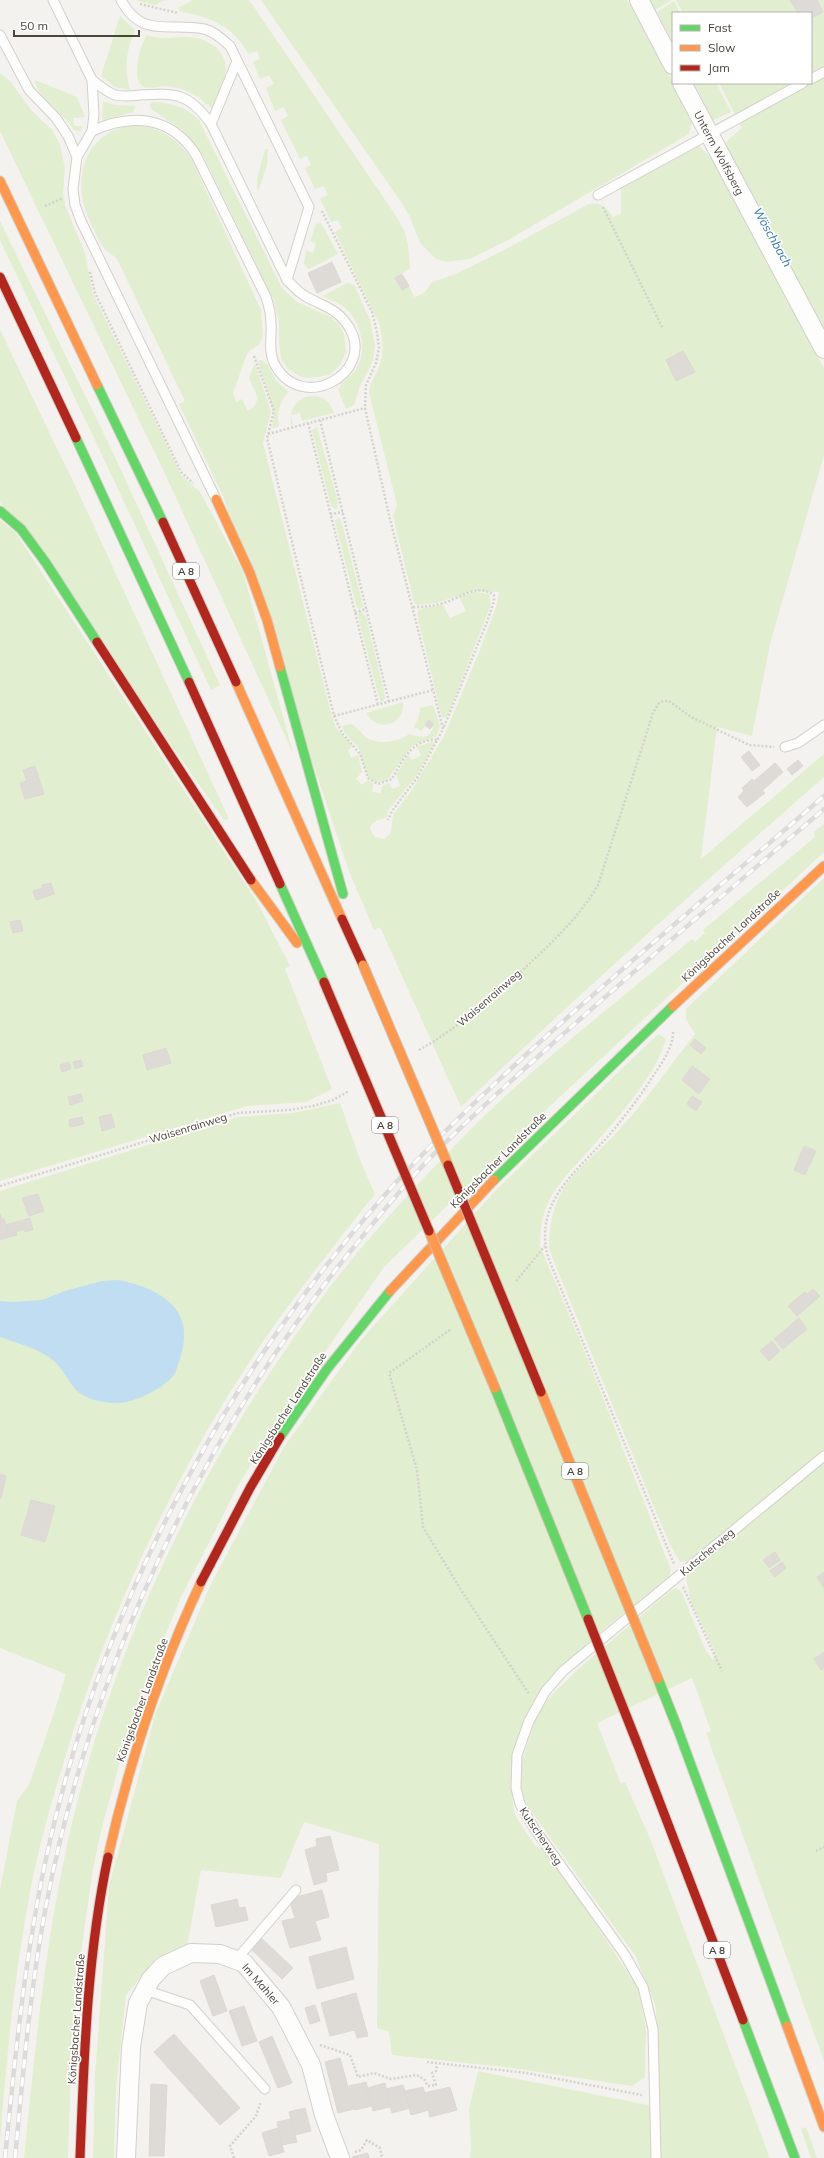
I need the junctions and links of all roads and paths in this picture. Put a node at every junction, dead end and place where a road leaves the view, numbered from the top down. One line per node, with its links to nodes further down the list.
1 (53, 0): 9 (lane)
2 (121, 0): 5 (lane)
3 (639, 0): 6 (street)
4 (0, 35): 15 (lane)
5 (237, 61): 12 (lane); 21 (lane)
6 (672, 63)
7 (824, 72): 8 (lane)
8 (812, 78)
9 (92, 80): 12 (lane); 13 (lane)
10 (683, 84): 14 (street, Unterm Wolfsberg)
11 (801, 84): 14 (lane)
12 (211, 124): 21 (lane)
13 (92, 131): 15 (lane); 21 (lane)
14 (709, 133): 17 (lane); 23 (street, Unterm Wolfsberg)
15 (78, 157): 29 (lane)
16 (0, 181): 45 (main road, A 8)
17 (598, 195): 22 (path)
18 (65, 197): 19 (path)
19 (45, 206)
20 (0, 277): 46 (main road, A 8)
21 (287, 280)
22 (663, 329)
23 (824, 349)
24 (254, 356): 28 (path)
25 (365, 408): 26 (path)
26 (320, 420): 27 (path); 31 (path)
27 (308, 423): 28 (path); 32 (path)
28 (268, 434): 39 (path)
29 (216, 499): 45 (main road)
30 (0, 510): 46 (main road)
31 (343, 512): 32 (path); 34 (path)
32 (330, 514): 35 (path)
33 (413, 607): 41 (path)
34 (367, 608): 35 (path); 37 (path)
35 (354, 613): 38 (path)
36 (433, 690): 37 (path)
37 (389, 702): 38 (path)
38 (378, 705): 39 (path)
39 (334, 716): 42 (path)
40 (824, 726): 43 (lane)
41 (443, 729)
42 (439, 740)
43 (785, 747): 48 (path, Waisenrainweg)
44 (824, 866): 47 (main road, Königsbacher Landstraße)
45 (363, 965): 68 (main road, A 8, bridge)
46 (324, 982): 75 (main road, A 8, bridge)
47 (668, 1010): 51 (path); 70 (main road, Königsbacher Landstraße)
48 (413, 1054)
49 (353, 1088): 50 (path, Waisenrainweg)
50 (0, 1186)
51 (545, 1246): 52 (path); 55 (path)
52 (515, 1283)
53 (453, 1328): 57 (path)
54 (824, 1456): 55 (lane, Kutscherweg)
55 (679, 1575): 56 (path); 57 (lane, Kutscherweg)
56 (722, 1671)
57 (536, 1705): 67 (lane, Kutscherweg)
58 (824, 1847): 59 (path)
59 (816, 1851)
60 (296, 1890): 61 (lane)
61 (236, 1960): 62 (street, Im Mahler); 63 (street, Im Mahler)
62 (146, 1990): 66 (lane); 71 (street, Im Mahler)
63 (302, 2048): 65 (path); 69 (street, Im Mahler)
64 (427, 2062): 65 (path)
65 (437, 2064): 67 (path)
66 (265, 2089): 72 (path)
67 (654, 2097): 74 (lane, Kutscherweg)
68 (824, 2126)
69 (340, 2157): 73 (path)
70 (80, 2158)
71 (126, 2158)
72 (234, 2158)
73 (382, 2158)
74 (656, 2158)
75 (795, 2158)

